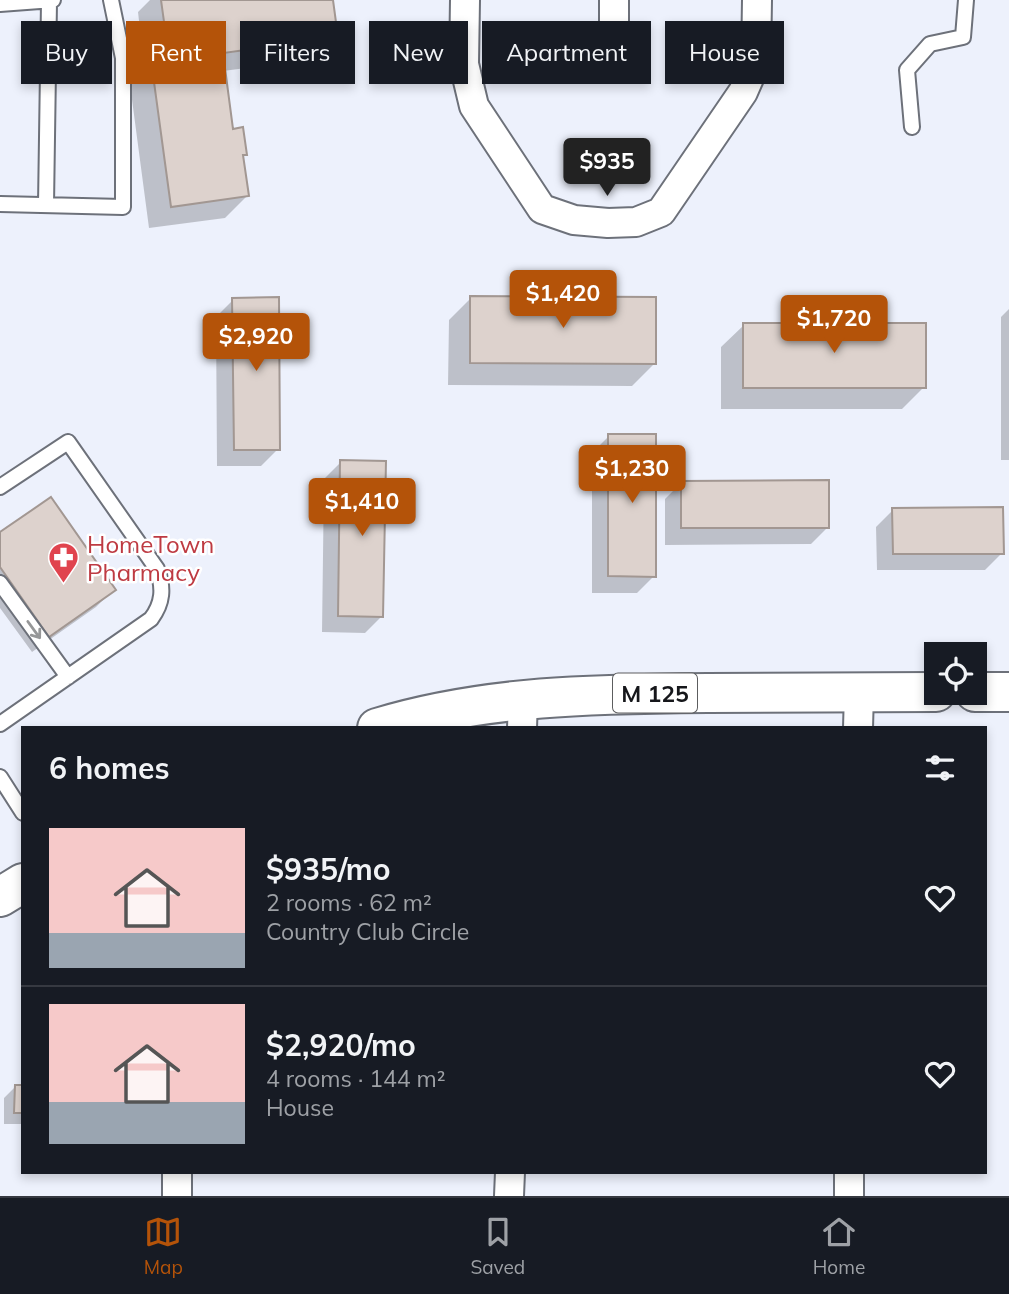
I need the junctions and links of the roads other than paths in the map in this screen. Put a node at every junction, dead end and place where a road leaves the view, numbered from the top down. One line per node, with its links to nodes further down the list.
1 (111, 0): 11 (lane)
2 (465, 0): 4 (street)
3 (614, 0): 8 (street)
4 (757, 0)
5 (966, 0): 9 (lane)
6 (51, 1): 7 (lane); 11 (lane)
7 (0, 4)
8 (614, 21)
9 (912, 127)
10 (0, 204): 11 (lane)
11 (46, 205)
12 (0, 487): 14 (lane)
13 (0, 583): 14 (lane, one-way to 14)
14 (68, 677): 20 (lane)
15 (987, 692): 16 (main road)
16 (1009, 692)
17 (924, 695): 18 (main road, M 125)
18 (858, 710): 19 (main road, M 125)
19 (522, 713): 21 (main road, M 125)
20 (0, 724)
21 (385, 726)
22 (0, 777): 23 (lane)
23 (21, 810)
24 (21, 884): 25 (main road)
25 (0, 897)
26 (177, 1174): 29 (street)
27 (510, 1174): 30 (street)
28 (849, 1174): 31 (street)
29 (177, 1196)
30 (509, 1196)
31 (849, 1196)

